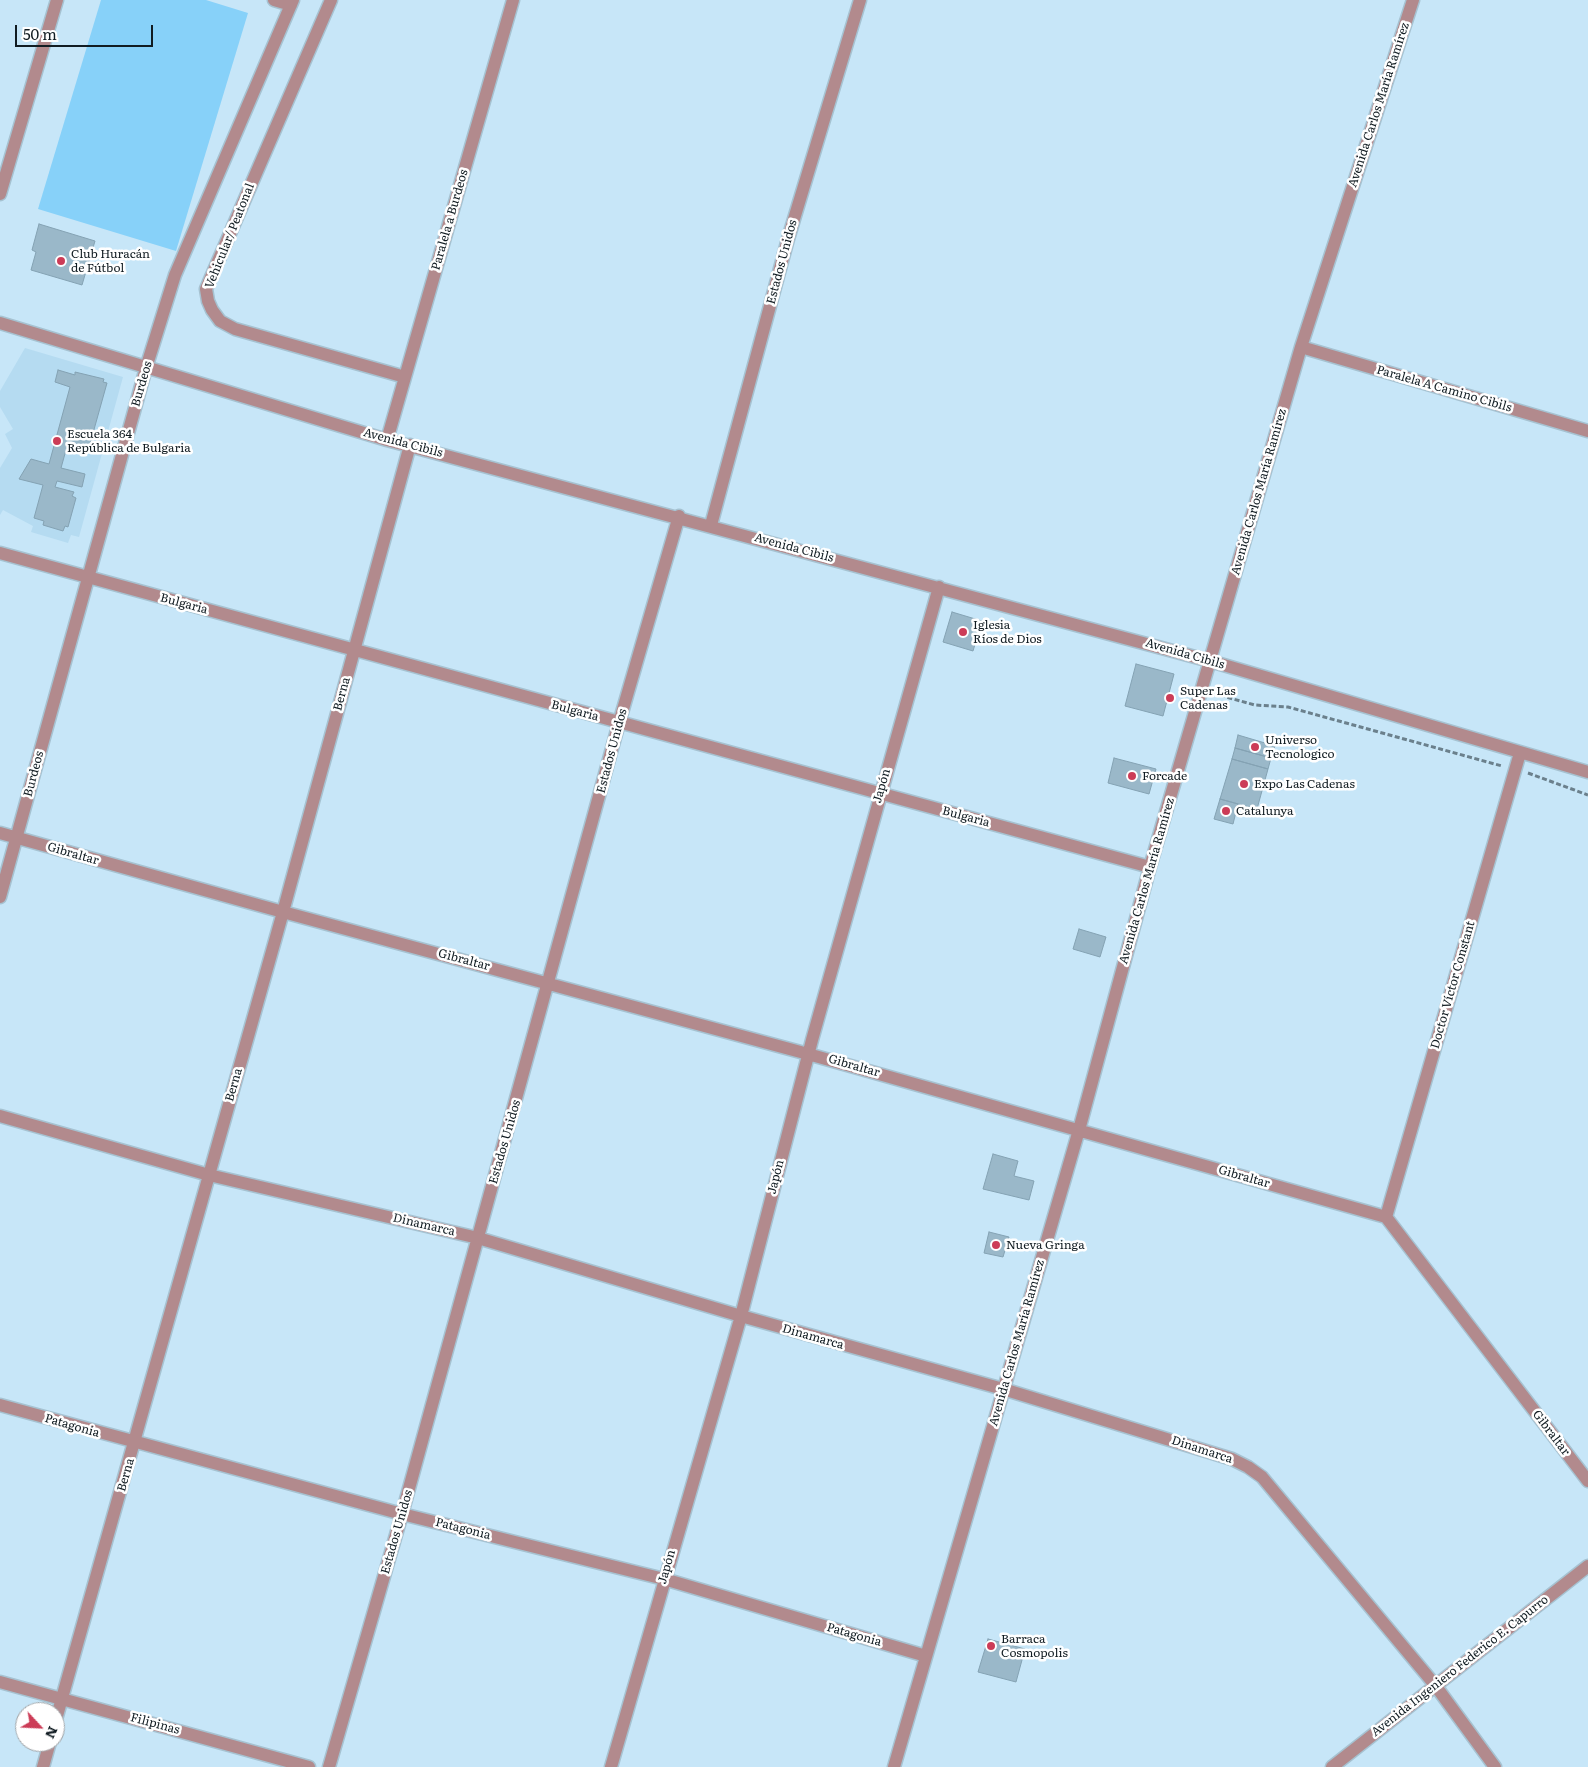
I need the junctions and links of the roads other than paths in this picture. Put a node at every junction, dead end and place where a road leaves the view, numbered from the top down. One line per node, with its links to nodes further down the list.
1 (57, 0): 8 (street)
2 (274, 0): 7 (street)
3 (332, 0): 12 (street, Vehicular/ Peatonal)
4 (512, 0): 12 (street, Paralela a Burdeos)
5 (860, 0): 17 (street, Estados Unidos)
6 (1413, 0): 10 (street, Avenida Carlos María Ramírez)
7 (292, 2): 11 (street, Burdeos)
8 (0, 194)
9 (0, 323): 11 (street, Avenida Cibils)
10 (1301, 347): 13 (street, Paralela A Camino Cibils); 22 (street, Avenida Carlos María Ramírez)
11 (146, 368): 14 (street, Avenida Cibils); 19 (street, Burdeos)
12 (405, 377): 14 (street, Paralela a Burdeos)
13 (1588, 430)
14 (387, 440): 15 (street, Avenida Cibils)
15 (410, 446): 16 (street, Avenida Cibils); 21 (street, Berna)
16 (679, 516): 17 (street, Avenida Cibils); 23 (street, Estados Unidos)
17 (711, 525): 20 (street, Avenida Cibils)
18 (0, 553): 19 (street, Bulgaria)
19 (88, 578): 21 (street, Bulgaria); 28 (street, Burdeos)
20 (940, 587): 22 (street, Avenida Cibils); 26 (street, Japón)
21 (354, 651): 23 (street, Bulgaria); 31 (street, Berna)
22 (1210, 661): 24 (street, Avenida Cibils); 29 (street, Avenida Carlos María Ramírez)
23 (619, 723): 26 (street, Bulgaria); 32 (street, Estados Unidos)
24 (1520, 753): 25 (street, Avenida Cibils); 37 (street, Doctor Víctor Constant)
25 (1588, 772)
26 (880, 793): 29 (street, Bulgaria); 33 (street, Japón)
27 (0, 833): 28 (street, Gibraltar)
28 (17, 838): 30 (street, Burdeos); 31 (street, Gibraltar)
29 (1150, 867): 35 (street, Avenida Carlos María Ramírez)
30 (0, 897)
31 (283, 912): 32 (street, Gibraltar); 36 (street, Berna)
32 (549, 982): 33 (street, Gibraltar); 38 (street, Estados Unidos)
33 (808, 1054): 35 (street, Gibraltar); 39 (street, Japón)
34 (0, 1116): 36 (street, Dinamarca)
35 (1079, 1130): 37 (street, Gibraltar); 40 (street, Avenida Carlos María Ramírez)
36 (209, 1175): 38 (street, Dinamarca); 42 (street, Berna)
37 (1386, 1217): 43 (street, Gibraltar)
38 (478, 1238): 39 (street, Dinamarca); 44 (street, Estados Unidos)
39 (740, 1316): 40 (street, Dinamarca); 46 (street, Japón)
40 (1003, 1390): 47 (street, Avenida Carlos María Ramírez); 49 (street, Dinamarca)
41 (0, 1406): 42 (street, Patagonia)
42 (134, 1443): 44 (street, Patagonia); 50 (street, Berna)
43 (1588, 1481)
44 (402, 1514): 46 (street, Patagonia); 55 (street, Estados Unidos)
45 (1588, 1566): 49 (street, Avenida Ingeniero Federico E. Capurro)
46 (664, 1579): 47 (street, Patagonia); 56 (street, Japón)
47 (926, 1656): 57 (street, Avenida Carlos María Ramírez)
48 (0, 1682): 50 (street, Filipinas)
49 (1435, 1685): 58 (street, Avenida Ingeniero Federico E. Capurro); 59 (street, Dinamarca)
50 (62, 1699): 51 (street, Berna); 54 (street, Filipinas)
51 (61, 1702)
52 (47, 1752): 53 (street)
53 (43, 1767)
54 (309, 1767)
55 (329, 1767)
56 (611, 1767)
57 (894, 1767)
58 (1332, 1767)
59 (1494, 1767)

